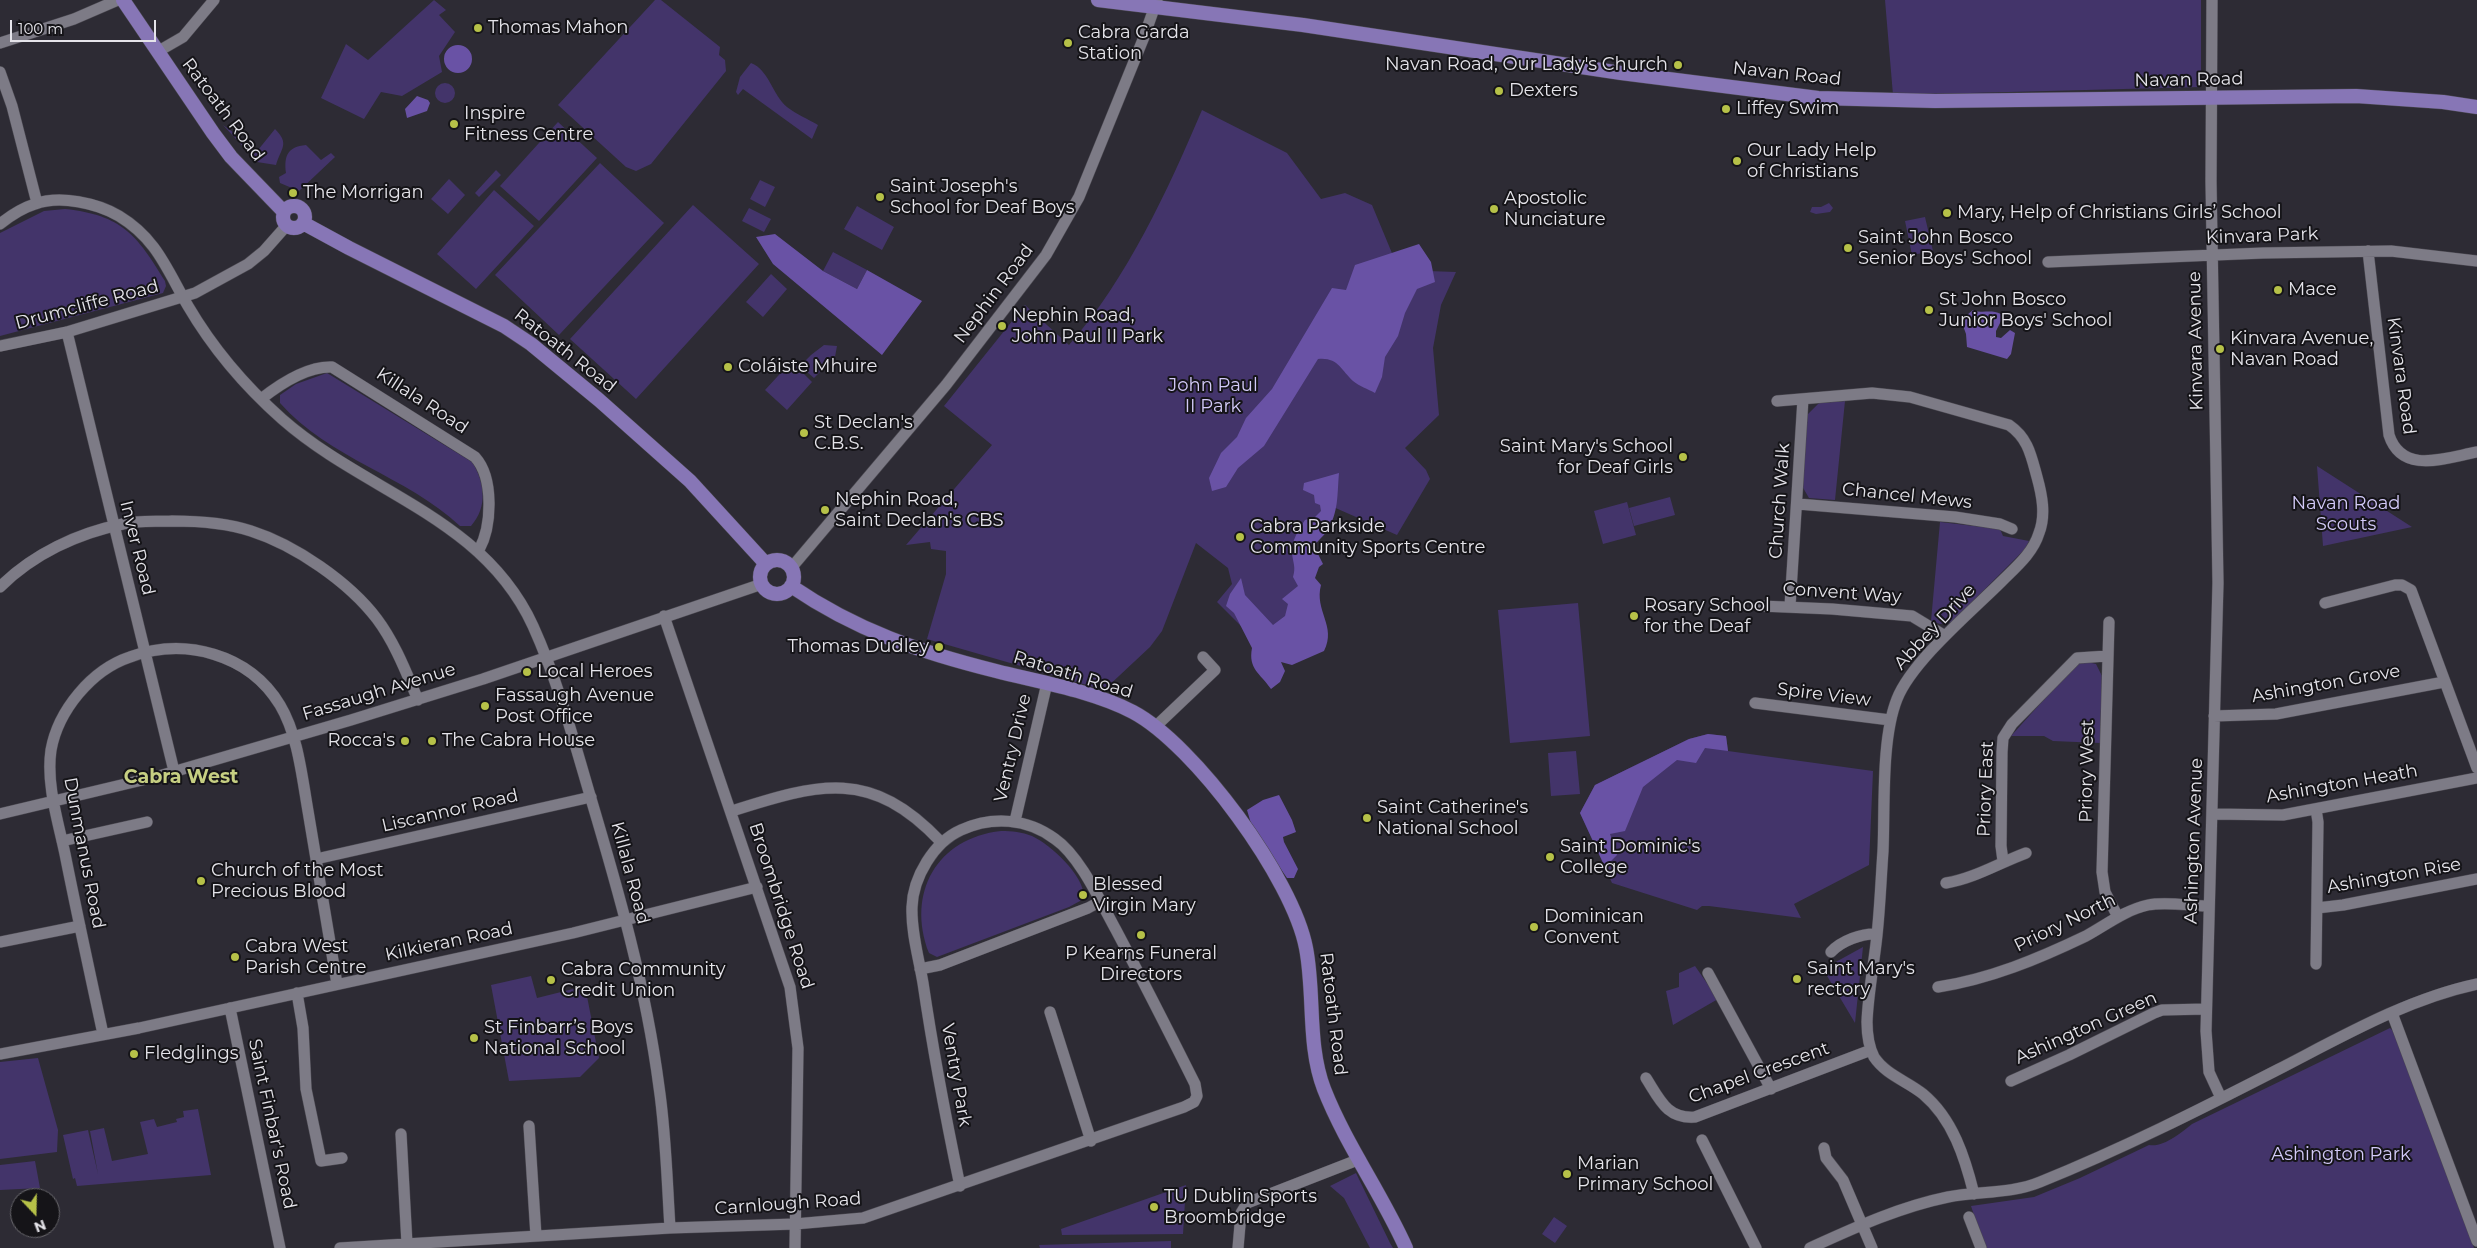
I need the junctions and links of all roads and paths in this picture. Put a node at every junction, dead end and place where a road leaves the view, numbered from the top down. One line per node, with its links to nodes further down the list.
1 (118, 0): 7 (street)
2 (123, 0): 8 (main road, Ratoath Road)
3 (214, 0): 8 (street)
4 (1098, 0): 6 (main road, Navan Road)
5 (2212, 0): 10 (street, Kinvara Avenue)
6 (1155, 3): 10 (main road, Navan Road); 32 (street, Nephin Road)
7 (0, 43)
8 (157, 52): 13 (main road, Ratoath Road)
9 (0, 72): 12 (street)
10 (2212, 99): 11 (main road, Navan Road); 17 (street, Kinvara Avenue)
11 (2477, 107)
12 (37, 202): 15 (street, Drumcliffe Road); 20 (street, Drumcliffe Road)
13 (285, 219): 14 (main road); 14 (main road, Ratoath Road); 20 (street, Drumcliffe Road)
14 (303, 222): 31 (main road, Ratoath Road)
15 (0, 224)
16 (2368, 251): 17 (street, Kinvara Park); 19 (street, Kinvara Park); 26 (street, Kinvara Road)
17 (2212, 255): 18 (street, Kinvara Park); 33 (street, Kinvara Avenue)
18 (2048, 262)
19 (2477, 262)
20 (183, 296): 21 (street, Drumcliffe Road); 23 (street, Killala Road)
21 (67, 332): 22 (street, Drumcliffe Road); 28 (street, Inver Road)
22 (0, 346)
23 (261, 399): 30 (street, Killala Road); 30 (street, Killala Road)
24 (1803, 399): 25 (street, Abbey Drive); 27 (street, Church Walk); 42 (street, Abbey Drive)
25 (1776, 401)
26 (2477, 452)
27 (1798, 504): 29 (street, Chancel Mews); 39 (street, Church Walk)
28 (114, 527): 36 (street); 43 (street, Inver Road); 49 (street)
29 (2012, 529)
30 (479, 550): 46 (street, Killala Road)
31 (766, 564): 32 (main road); 34 (main road)
32 (792, 567): 35 (main road)
33 (2218, 583): 51 (street, Ashington Avenue)
34 (762, 584): 35 (main road); 40 (street, Fassaugh Avenue)
35 (792, 586): 48 (main road, Ratoath Road)
36 (0, 587)
37 (2326, 603): 47 (street)
38 (1761, 606): 39 (street, Convent Way)
39 (1790, 606): 42 (street, Convent Way)
40 (664, 616): 46 (street, Fassaugh Avenue); 61 (street, Broombridge Road)
41 (2109, 622): 45 (street, Priory West)
42 (1945, 636): 52 (street, Abbey Drive)
43 (144, 653): 54 (street, Dunmanus Road); 56 (street, Inver Road); 59 (street, Dunmanus Road)
44 (1203, 656): 53 (street)
45 (2107, 656): 70 (street, Priory East); 77 (street, Priory West)
46 (545, 657): 49 (street, Fassaugh Avenue); 58 (street, Killala Road)
47 (2444, 682): 51 (street, Ashington Grove); 55 (street)
48 (1046, 683): 53 (main road, Ratoath Road); 64 (street, Ventry Drive)
49 (418, 700): 54 (street, Fassaugh Avenue)
50 (1755, 703): 52 (street, Spire View)
51 (2214, 716): 63 (street, Ashington Avenue)
52 (1890, 720): 80 (street, Abbey Drive)
53 (1155, 727): 108 (main road, Ratoath Road)
54 (292, 736): 56 (street, Fassaugh Avenue); 69 (street, Dunmanus Road)
55 (2477, 768)
56 (174, 771): 59 (street, Fassaugh Avenue)
57 (2477, 778): 60 (street, Ashington Heath)
58 (591, 797): 69 (street, Liscannor Road); 78 (street, Killala Road)
59 (55, 802): 62 (street, Fassaugh Avenue); 66 (street, Dunmanus Road)
60 (2316, 809): 63 (street, Ashington Heath); 76 (street, Ashington Rise)
61 (732, 812): 67 (street); 73 (street, Broombridge Road)
62 (0, 814)
63 (2213, 814): 75 (street, Ashington Avenue)
64 (1015, 821): 67 (street, Ventry Park); 74 (street, Ventry Park)
65 (147, 822): 66 (street)
66 (62, 841): 79 (street, Dunmanus Road)
67 (941, 842): 84 (street, Ventry Park)
68 (2026, 853): 70 (street, Priory East)
69 (316, 860): 86 (street, Dunmanus Road)
70 (2003, 861): 72 (street, Priory East)
71 (2477, 879): 76 (street, Ashington Rise)
72 (1946, 882)
73 (757, 887): 78 (street, Kilkieran Road); 112 (street, Broombridge Road)
74 (1101, 902): 84 (street); 100 (street, Ventry Park)
75 (2209, 906): 77 (street, Priory North); 91 (street, Ashington Avenue)
76 (2316, 908): 83 (street, Ashington Rise)
77 (2118, 917): 88 (street, Priory North)
78 (625, 921): 86 (street, Kilkieran Road); 114 (street, Killala Road)
79 (80, 926): 81 (street); 94 (street, Dunmanus Road)
80 (1877, 934): 82 (street); 95 (street, Abbey Drive)
81 (0, 942)
82 (1831, 952)
83 (2316, 964)
84 (920, 969): 109 (street, Ventry Park)
85 (1708, 972): 99 (street)
86 (337, 984): 89 (street, Kilkieran Road)
87 (2477, 984): 93 (street)
88 (1938, 987)
89 (297, 993): 90 (street, Kilkieran Road); 107 (street)
90 (230, 1008): 94 (street, Kilkieran Road); 119 (street, Saint Finbar's Road)
91 (2206, 1009): 98 (street, Ashington Green); 101 (street, Ashington Avenue)
92 (1050, 1012): 104 (street)
93 (2392, 1013): 101 (street); 116 (street)
94 (104, 1034): 96 (street, Kilkieran Road)
95 (1871, 1050): 99 (street, Chapel Crescent); 110 (street, Abbey Drive)
96 (0, 1054)
97 (1646, 1078): 99 (street, Chapel Crescent)
98 (2011, 1081)
99 (1772, 1088)
100 (1197, 1096): 104 (street, Carnlough Road)
101 (2221, 1098): 110 (street)
102 (530, 1126): 115 (street)
103 (401, 1134): 117 (street)
104 (1091, 1140): 109 (street, Carnlough Road)
105 (1702, 1140): 124 (street)
106 (1824, 1148): 113 (street)
107 (342, 1158)
108 (1360, 1159): 122 (street); 123 (main road, Ratoath Road)
109 (960, 1186): 112 (street, Carnlough Road)
110 (1974, 1194): 113 (street)
111 (1969, 1217): 127 (street)
112 (795, 1224): 114 (street, Carnlough Road); 121 (street, Broombridge Road)
113 (1863, 1224): 125 (street); 126 (street)
114 (670, 1228): 115 (street, Carnlough Road)
115 (536, 1236): 118 (street, Carnlough Road)
116 (2477, 1241)
117 (407, 1244): 118 (street, Carnlough Road); 120 (street, Carnlough Road)
118 (473, 1244)
119 (280, 1248)
120 (340, 1248)
121 (795, 1248)
122 (1238, 1248)
123 (1406, 1248)
124 (1756, 1248)
125 (1810, 1248)
126 (1872, 1248)
127 (1980, 1248)

